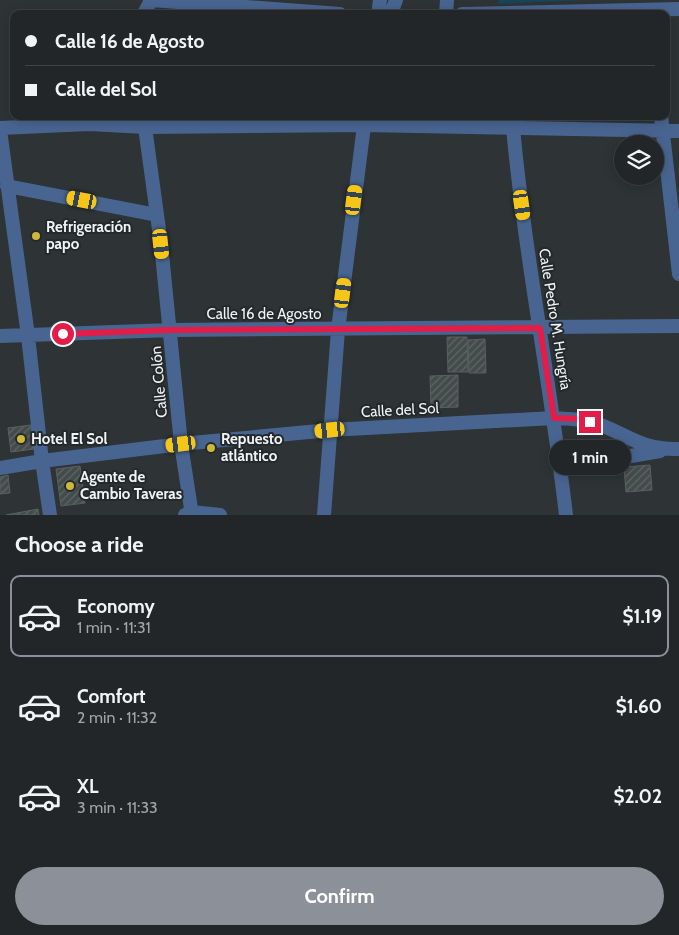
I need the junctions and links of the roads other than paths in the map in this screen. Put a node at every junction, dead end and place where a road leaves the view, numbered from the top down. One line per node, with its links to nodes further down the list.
1 (151, 0): 2 (street)
2 (286, 10)
3 (91, 120): 6 (street); 8 (street)
4 (364, 121): 6 (street); 7 (street); 16 (street)
5 (661, 123): 7 (street); 9 (street); 12 (street)
6 (145, 127): 11 (street, Calle Colón)
7 (513, 128): 14 (street, Calle Pedro M. Hungría)
8 (0, 129): 10 (street)
9 (679, 131)
10 (7, 186): 11 (street); 18 (street)
11 (157, 215): 15 (street, Calle Colón)
12 (679, 274)
13 (679, 326): 14 (street, Calle 16 de Agosto)
14 (540, 328): 16 (street, Calle 16 de Agosto); 19 (street, Calle Pedro M. Hungría)
15 (170, 330): 16 (street, Calle 16 de Agosto); 18 (street, Calle 16 de Agosto); 21 (street, Calle Colón)
16 (338, 330): 20 (street)
17 (0, 336): 18 (street, Calle 16 de Agosto)
18 (28, 336): 23 (street)
19 (554, 418): 20 (street, Calle del Sol); 22 (street, Calle del Sol); 25 (street, Calle Pedro M. Hungría)
20 (330, 430): 21 (street, Calle del Sol); 29 (street)
21 (181, 444): 23 (street, Calle del Sol); 26 (street, Calle Colón)
22 (676, 449): 25 (street)
23 (42, 461): 24 (street, Calle del Sol); 27 (street)
24 (0, 468)
25 (561, 468): 30 (street, Calle Pedro M. Hungría)
26 (189, 514): 28 (street)
27 (50, 515)
28 (220, 515)
29 (324, 515)
30 (566, 515)

